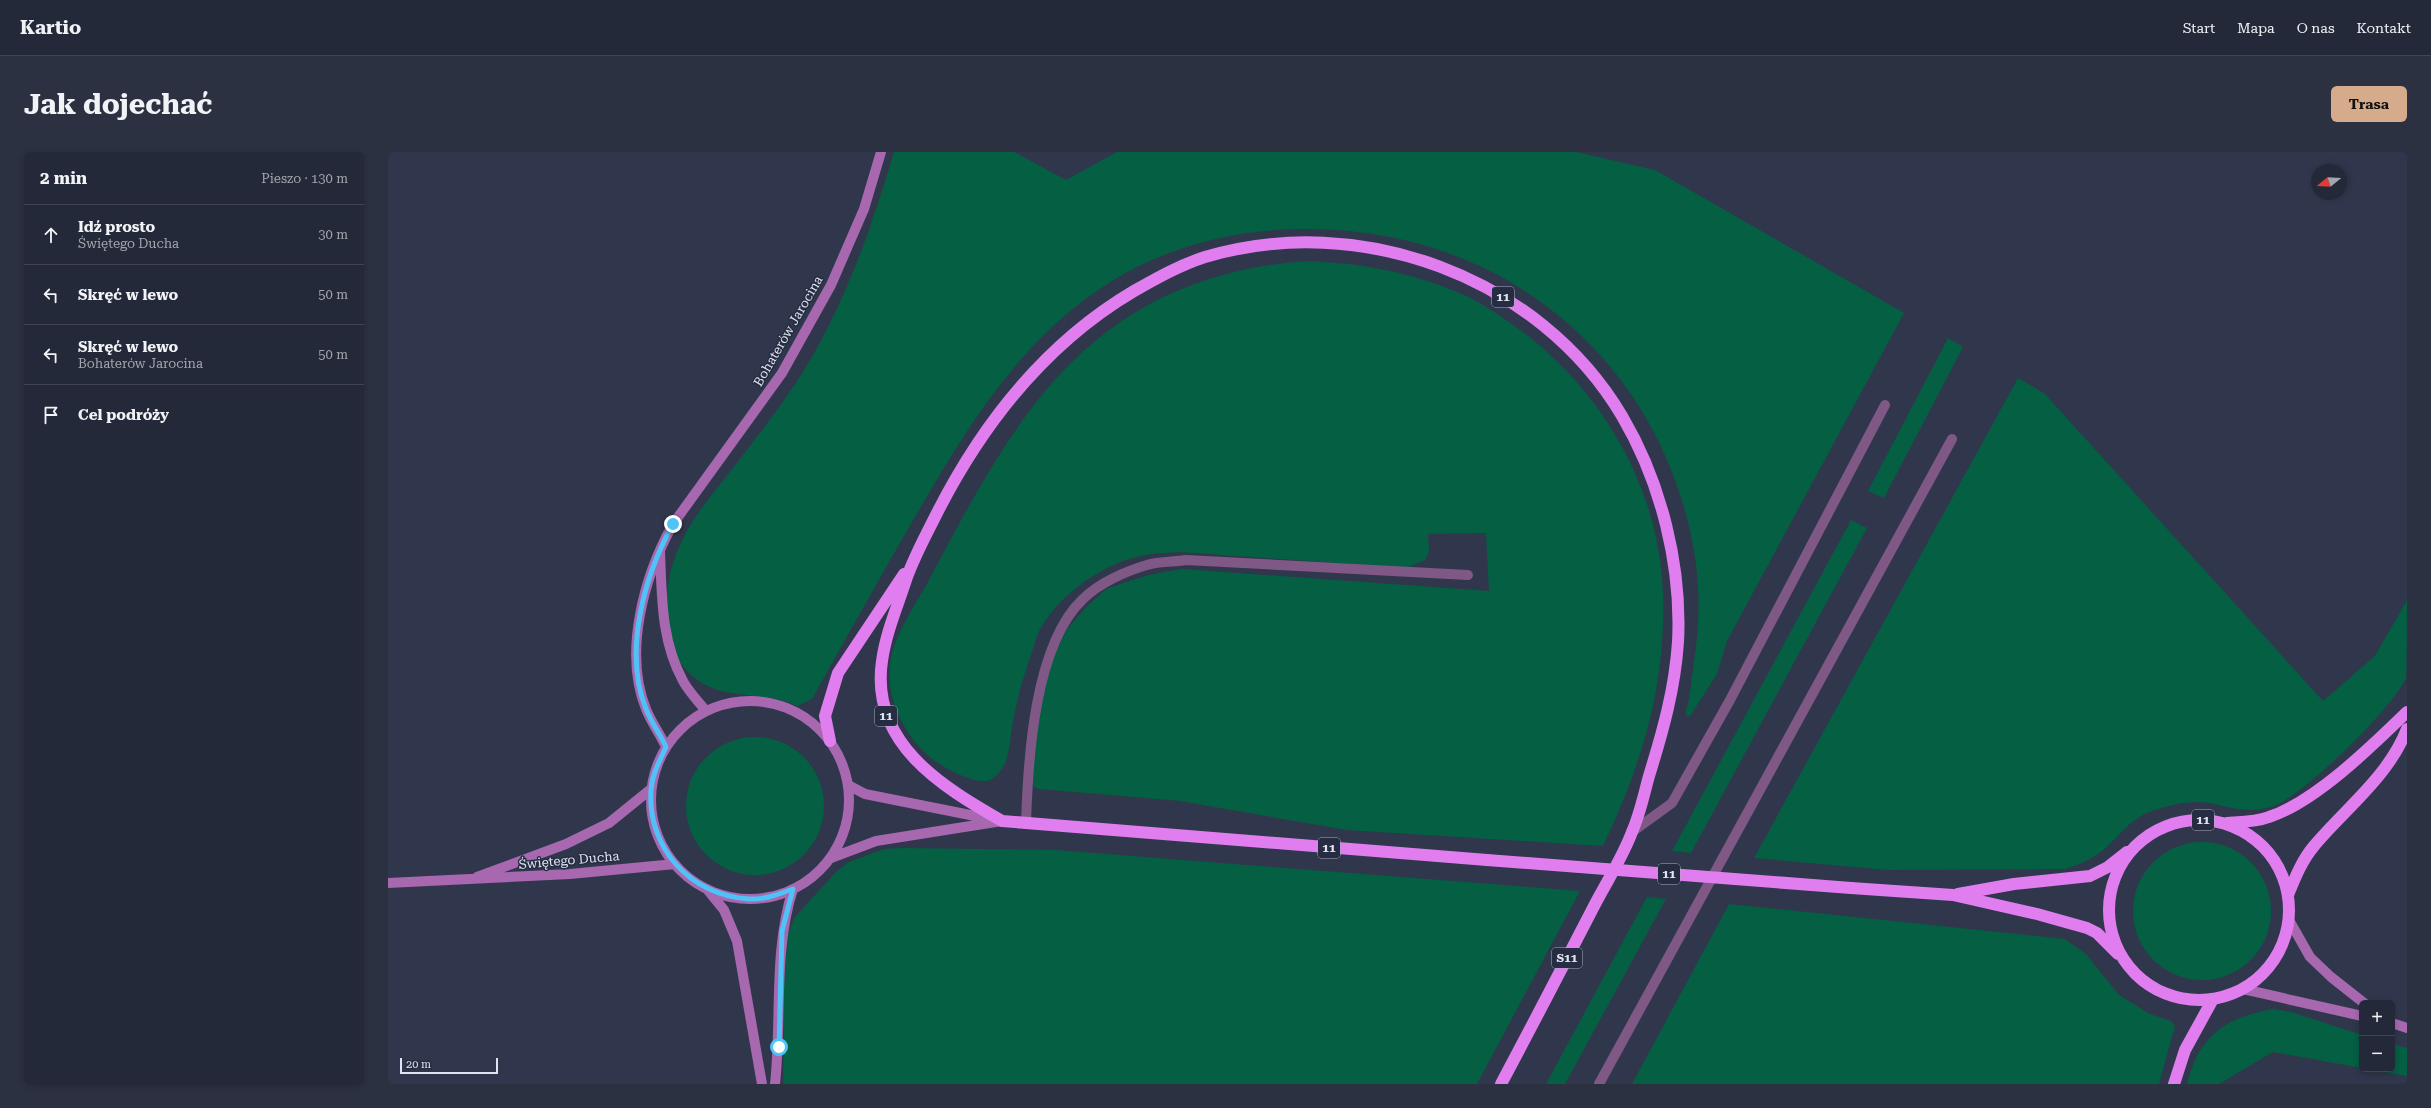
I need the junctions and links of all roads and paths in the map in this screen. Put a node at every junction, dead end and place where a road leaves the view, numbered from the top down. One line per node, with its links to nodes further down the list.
1 (881, 152): 4 (main road, Bohaterów Jarocina)
2 (1885, 404): 17 (lane, S11)
3 (1952, 439): 38 (lane)
4 (660, 548): 7 (main road); 11 (main road, Bohaterów Jarocina)
5 (913, 561): 10 (highway, 11); 14 (highway, 11); 17 (highway, 11)
6 (1468, 575): 15 (lane)
7 (706, 711): 10 (main road); 11 (main road)
8 (2407, 712): 16 (highway, 11)
9 (2407, 729): 26 (highway, 11)
10 (830, 740): 12 (main road)
11 (666, 747): 13 (main road)
12 (848, 785): 14 (main road); 19 (main road)
13 (651, 789): 20 (main road); 21 (main road, Świętego Ducha)
14 (1002, 821): 15 (highway, 11); 19 (main road)
15 (1026, 823): 25 (highway, 11, bridge)
16 (2226, 824): 18 (highway, 11); 26 (highway, 11)
17 (1632, 832): 37 (highway, S11)
18 (2143, 839): 25 (highway, 11); 28 (highway, 11)
19 (830, 858): 23 (main road)
20 (674, 864): 21 (main road, Świętego Ducha); 24 (main road)
21 (465, 881): 22 (main road, Świętego Ducha)
22 (388, 883)
23 (793, 889): 24 (main road); 36 (main road)
24 (707, 890): 35 (main road)
25 (1953, 895): 28 (highway, 11)
26 (2288, 895): 27 (highway, 11)
27 (2289, 920): 29 (highway, 11); 31 (main road)
28 (2128, 965): 30 (highway, 11)
29 (2242, 989): 30 (highway, 11); 32 (main road)
30 (2213, 999): 39 (highway)
31 (2360, 1000)
32 (2359, 1015)
33 (2395, 1025): 34 (main road)
34 (2407, 1028)
35 (762, 1084)
36 (775, 1084)
37 (1502, 1084)
38 (1599, 1084)
39 (2174, 1084)

